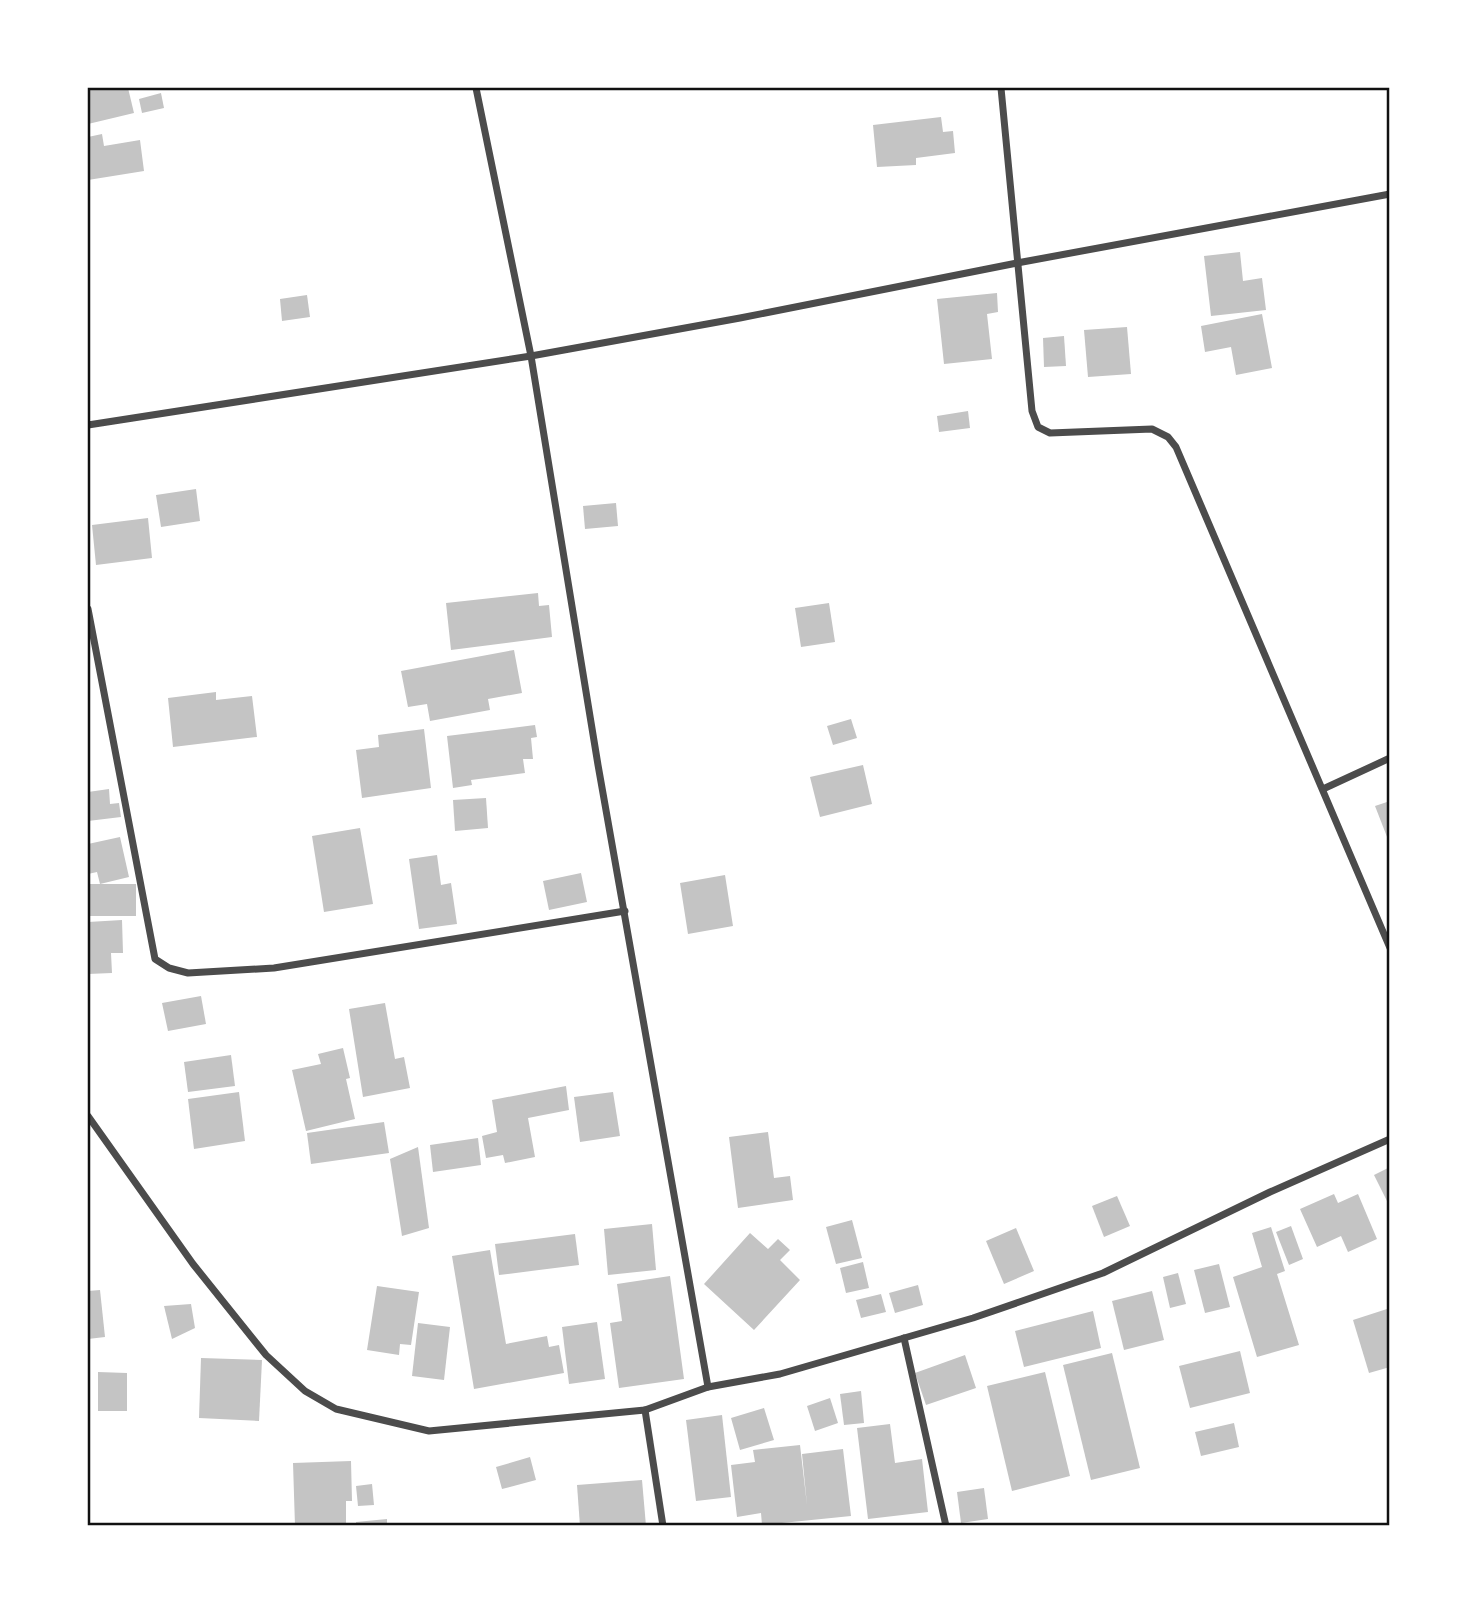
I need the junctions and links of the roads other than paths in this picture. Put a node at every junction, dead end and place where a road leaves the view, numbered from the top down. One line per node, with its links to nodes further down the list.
1 (476, 88): 5 (street)
2 (1001, 88): 4 (street)
3 (1390, 194): 4 (street)
4 (1017, 263): 5 (street); 9 (street)
5 (531, 356): 6 (street); 10 (street)
6 (88, 425)
7 (88, 609): 10 (street)
8 (1390, 758): 9 (street)
9 (1323, 789): 11 (street)
10 (625, 911): 15 (street)
11 (1390, 948)
12 (88, 1116): 16 (street)
13 (1390, 1139): 14 (street)
14 (904, 1338): 15 (street); 18 (street)
15 (708, 1387): 16 (street)
16 (645, 1410): 17 (street)
17 (663, 1525)
18 (946, 1525)

